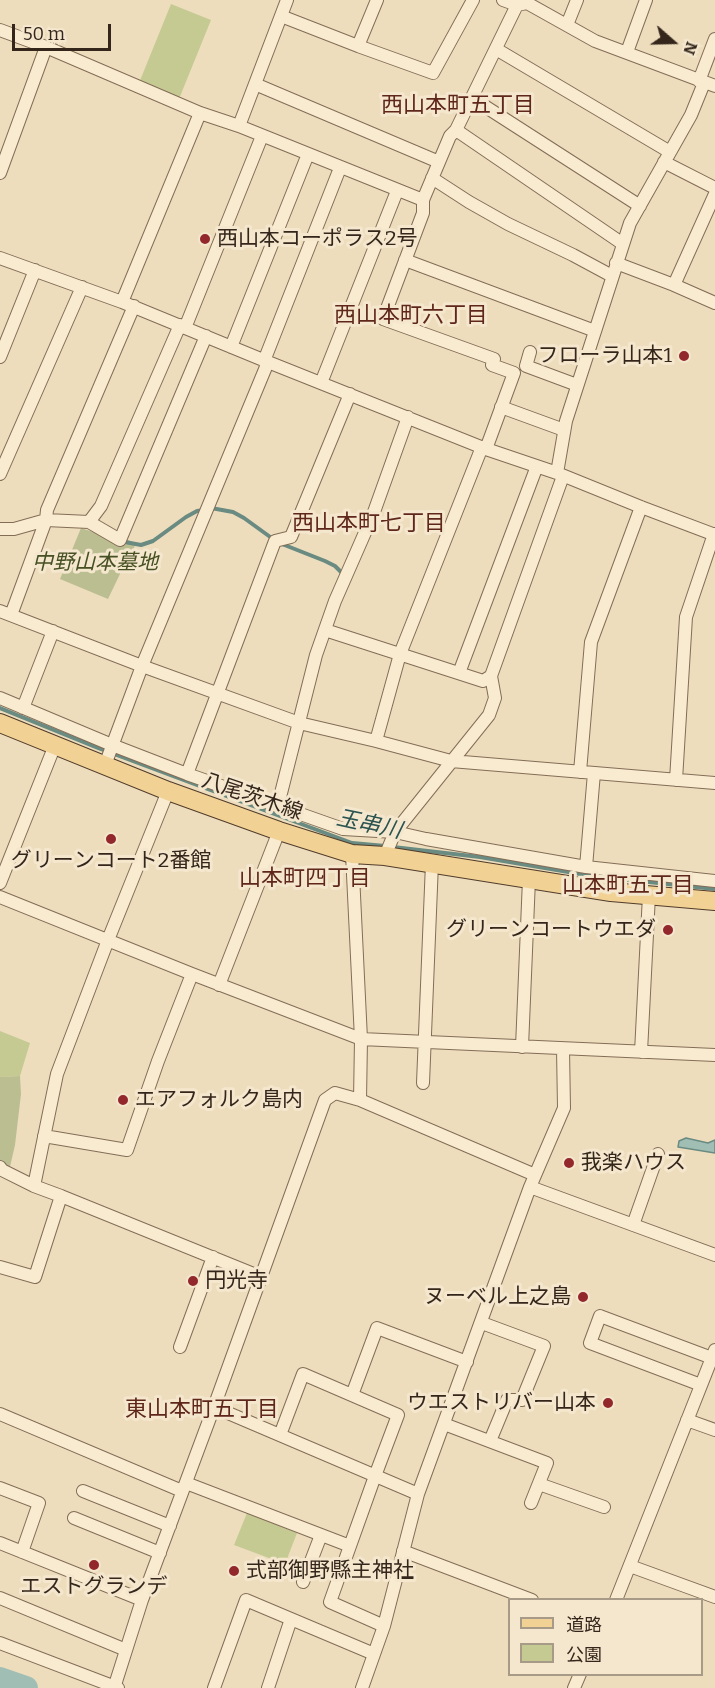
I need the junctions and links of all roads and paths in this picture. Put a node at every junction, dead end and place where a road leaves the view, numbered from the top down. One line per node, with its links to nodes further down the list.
1 (287, 0): 8 (street)
2 (377, 0): 12 (street)
3 (472, 0): 12 (street)
4 (503, 0): 7 (street)
5 (576, 0): 9 (street)
6 (645, 0): 15 (street)
7 (517, 5): 9 (street); 14 (street)
8 (281, 16): 12 (street); 17 (street)
9 (567, 26): 15 (street)
10 (0, 30): 13 (street)
11 (715, 39): 16 (street)
12 (358, 46)
13 (46, 47): 19 (street); 27 (street)
14 (496, 49): 18 (street); 24 (street)
15 (627, 52): 16 (street)
16 (706, 83): 24 (street)
17 (255, 84): 20 (street); 25 (street)
18 (472, 98): 21 (street); 33 (street)
19 (200, 113): 20 (street); 43 (street)
20 (239, 126): 22 (street)
21 (456, 130): 25 (street); 34 (street)
22 (262, 136): 23 (street); 44 (street)
23 (308, 154): 26 (street); 47 (street)
24 (667, 157): 29 (street); 33 (street)
25 (439, 162): 28 (street)
26 (340, 168): 30 (street); 50 (street)
27 (0, 173)
28 (432, 178): 32 (street); 39 (street)
29 (715, 188)
30 (397, 191): 32 (street); 51 (street)
31 (715, 194): 40 (street)
32 (423, 200): 36 (street)
33 (640, 206): 34 (street)
34 (623, 244): 37 (street)
35 (0, 258): 38 (street)
36 (405, 260): 45 (street); 54 (street)
37 (616, 263): 39 (street); 40 (street)
38 (35, 270): 41 (street); 49 (street)
39 (612, 276): 45 (street)
40 (674, 285): 42 (street)
41 (82, 287): 43 (street); 59 (street)
42 (715, 303)
43 (128, 304): 44 (street); 62 (street)
44 (183, 327): 46 (street); 63 (street)
45 (595, 331): 52 (street)
46 (206, 336): 47 (street); 63 (street)
47 (231, 347): 50 (street)
48 (530, 352): 52 (street)
49 (0, 357)
50 (266, 361): 51 (street); 70 (street)
51 (321, 383): 53 (street)
52 (577, 385): 56 (street)
53 (350, 394): 55 (street); 73 (street)
54 (501, 407): 56 (street); 57 (street)
55 (408, 417): 57 (street); 67 (street)
56 (564, 430): 60 (street)
57 (484, 448): 58 (street); 69 (street)
58 (537, 466): 60 (street); 71 (street)
59 (0, 474)
60 (560, 475): 61 (street); 72 (street)
61 (641, 507): 65 (street); 82 (street)
62 (46, 520): 63 (street); 64 (street); 66 (street)
63 (89, 522)
64 (0, 529)
65 (715, 535): 85 (street)
66 (5, 613): 68 (street)
67 (325, 630): 69 (street); 77 (street)
68 (52, 631): 70 (street); 75 (street)
69 (400, 654): 71 (street); 78 (street)
70 (141, 666): 73 (street); 80 (street)
71 (459, 673): 72 (street)
72 (492, 676): 81 (street)
73 (218, 694): 77 (street); 84 (street)
74 (0, 698): 75 (street)
75 (23, 708): 80 (street)
76 (0, 723): 79 (main road, 八尾茨木線)
77 (299, 723): 78 (street); 88 (street)
78 (376, 741): 81 (street)
79 (56, 745): 80 (main road, 八尾茨木線); 97 (street)
80 (109, 754): 84 (street); 87 (main road, 八尾茨木線)
81 (451, 761): 82 (street); 90 (street)
82 (580, 772): 83 (street)
83 (594, 773): 85 (street); 94 (street)
84 (188, 774): 88 (street)
85 (676, 780): 86 (street)
86 (715, 783)
87 (168, 791): 89 (main road, 八尾茨木線); 101 (street)
88 (278, 805): 90 (street)
89 (279, 831): 91 (main road, 八尾茨木線); 103 (street)
90 (395, 832): 92 (street); 94 (street)
91 (352, 854): 92 (main road, 八尾茨木線); 104 (street)
92 (385, 856): 93 (main road, 八尾茨木線)
93 (432, 863): 95 (main road, 八尾茨木線); 105 (street)
94 (586, 867): 96 (street)
95 (529, 879): 98 (main road, 八尾茨木線); 106 (street)
96 (715, 881)
97 (0, 883)
98 (649, 895): 100 (main road, 八尾茨木線); 108 (street)
99 (0, 897): 101 (street)
100 (715, 901)
101 (108, 940): 102 (street); 112 (street)
102 (192, 974): 103 (street); 112 (street)
103 (219, 985): 104 (street)
104 (361, 1039): 105 (street); 111 (street)
105 (424, 1042): 106 (street); 110 (street)
106 (522, 1047): 107 (street)
107 (563, 1049): 108 (street); 115 (street)
108 (641, 1052): 109 (street)
109 (715, 1055)
110 (423, 1083)
111 (360, 1100): 115 (street); 123 (street)
112 (44, 1136): 116 (street)
113 (658, 1155): 119 (street)
114 (0, 1167): 116 (street)
115 (536, 1175): 117 (street)
116 (34, 1186): 118 (street)
117 (530, 1187): 119 (street); 124 (street)
118 (61, 1196): 121 (street); 122 (street)
119 (633, 1225): 120 (street)
120 (715, 1255)
121 (213, 1257): 123 (street); 125 (street)
122 (0, 1267)
123 (261, 1277): 130 (street)
124 (482, 1323): 127 (street); 136 (street)
125 (180, 1347)
126 (713, 1354): 128 (street); 128 (street)
127 (467, 1362): 129 (street); 133 (street)
128 (701, 1385): 132 (street)
129 (352, 1395): 135 (street); 137 (street)
130 (214, 1407): 135 (street); 139 (street)
131 (0, 1414): 139 (street)
132 (687, 1420): 134 (street); 153 (street)
133 (444, 1424): 136 (street); 142 (street)
134 (715, 1430)
135 (280, 1436): 137 (street)
136 (490, 1441): 138 (street)
137 (375, 1476): 142 (street); 149 (street)
138 (539, 1484): 143 (street); 144 (street)
139 (184, 1487): 146 (street); 147 (street)
140 (0, 1488): 151 (street)
141 (83, 1491): 146 (street)
142 (418, 1494): 150 (street)
143 (531, 1503)
144 (604, 1508)
145 (74, 1518): 152 (street)
146 (170, 1526): 152 (street)
147 (321, 1535): 149 (street); 154 (street)
148 (0, 1543): 151 (street)
149 (350, 1546): 161 (street)
150 (403, 1551): 157 (street); 161 (street)
151 (22, 1552): 159 (street)
152 (160, 1553): 159 (street)
153 (630, 1566): 155 (street); 158 (street)
154 (303, 1582)
155 (715, 1597)
156 (0, 1598): 163 (street)
157 (529, 1598)
158 (616, 1598)
159 (142, 1600): 163 (street)
160 (291, 1619): 164 (street); 165 (street); 167 (street)
161 (384, 1626): 164 (street)
162 (0, 1643): 166 (street)
163 (126, 1650): 166 (street)
164 (374, 1654): 168 (street)
165 (270, 1687)
166 (115, 1688)
167 (214, 1688)
168 (362, 1688)

